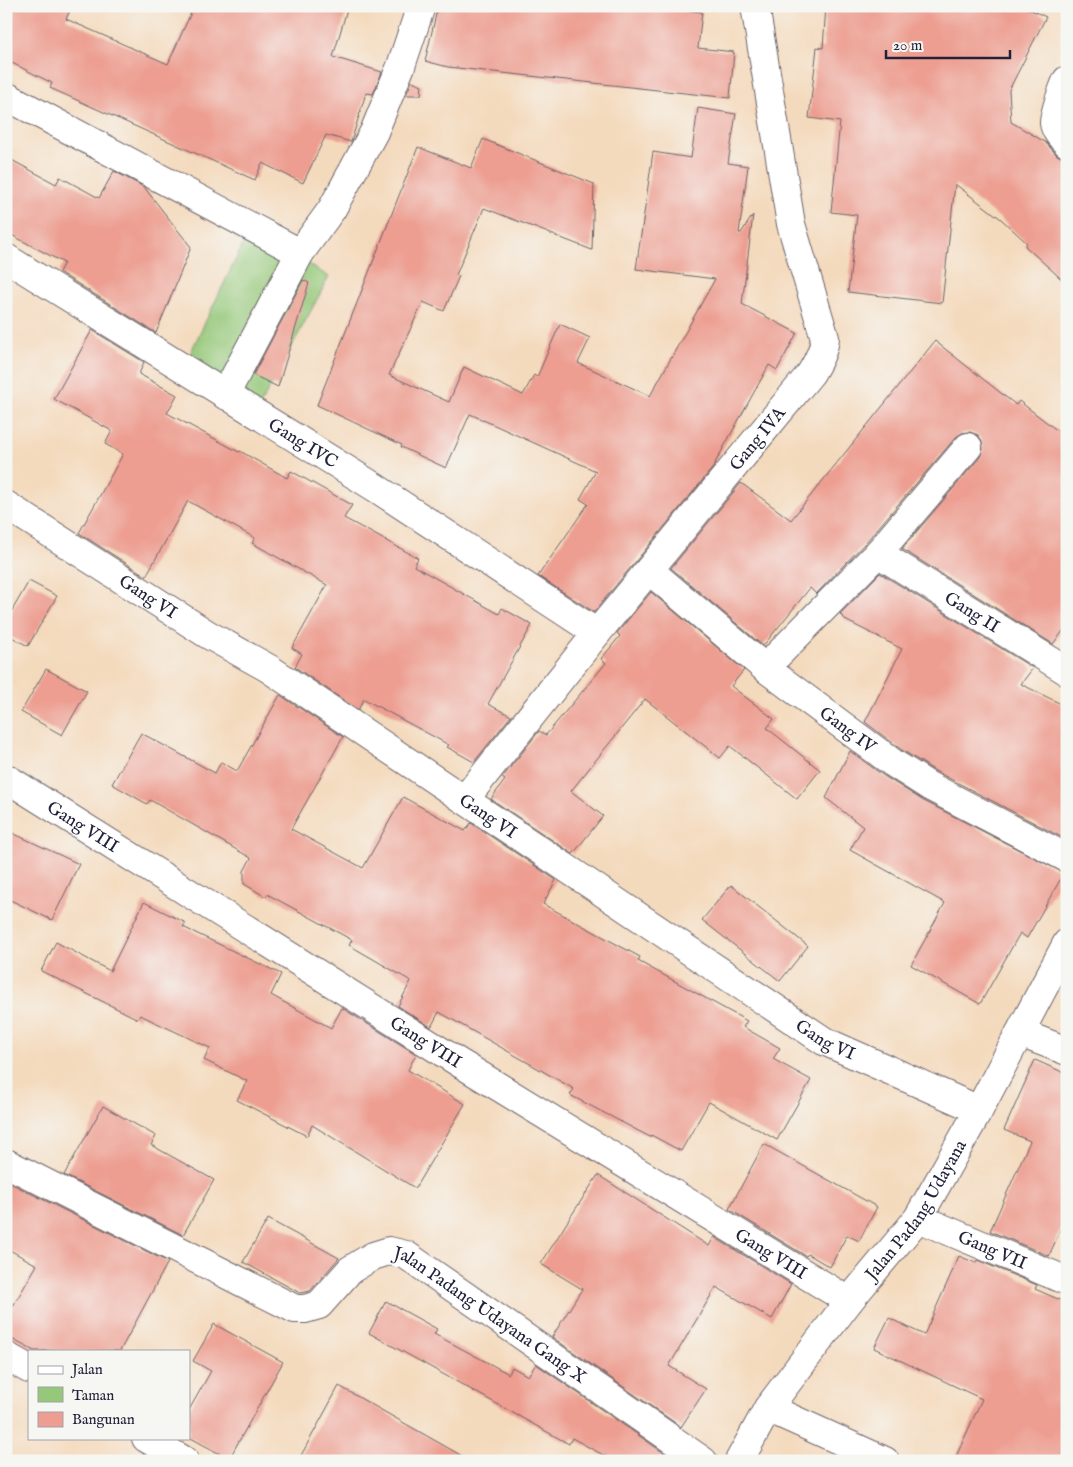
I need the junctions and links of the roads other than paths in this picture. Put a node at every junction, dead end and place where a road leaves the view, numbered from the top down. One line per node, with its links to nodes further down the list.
1 (421, 6): 6 (street)
2 (755, 6): 12 (street, Gang IVA)
3 (1067, 80): 5 (street)
4 (6, 96): 6 (street)
5 (1067, 143)
6 (300, 253): 8 (street)
7 (6, 258): 8 (street, Gang IVC)
8 (225, 394): 13 (street, Gang IVC)
9 (968, 447): 11 (street)
10 (6, 504): 17 (street, Gang VI)
11 (878, 553): 14 (street); 15 (street, Gang II)
12 (649, 570): 13 (street, Gang IVA); 14 (street, Gang IV)
13 (597, 633): 17 (street, Gang IVA)
14 (765, 668): 18 (street, Gang IV)
15 (1067, 671)
16 (6, 778): 26 (street, Gang VIII)
17 (465, 799): 22 (street, Gang VI)
18 (1067, 858)
19 (1067, 943): 20 (street, Jalan Padang Udayana)
20 (1020, 1032): 21 (street); 22 (street, Jalan Padang Udayana)
21 (1067, 1051)
22 (980, 1110): 24 (street, Jalan Padang Udayana)
23 (6, 1162): 32 (street, Jalan Padang Udayana Gang X)
24 (918, 1218): 25 (street, Gang VII); 26 (street, Jalan Padang Udayana)
25 (1067, 1281)
26 (849, 1301): 29 (street, Jalan Padang Udayana)
27 (6, 1356): 28 (street)
28 (28, 1369)
29 (768, 1408): 33 (street, Jalan Padang Udayana); 34 (street)
30 (149, 1440): 31 (street)
31 (185, 1461)
32 (703, 1461)
33 (739, 1461)
34 (885, 1461)

